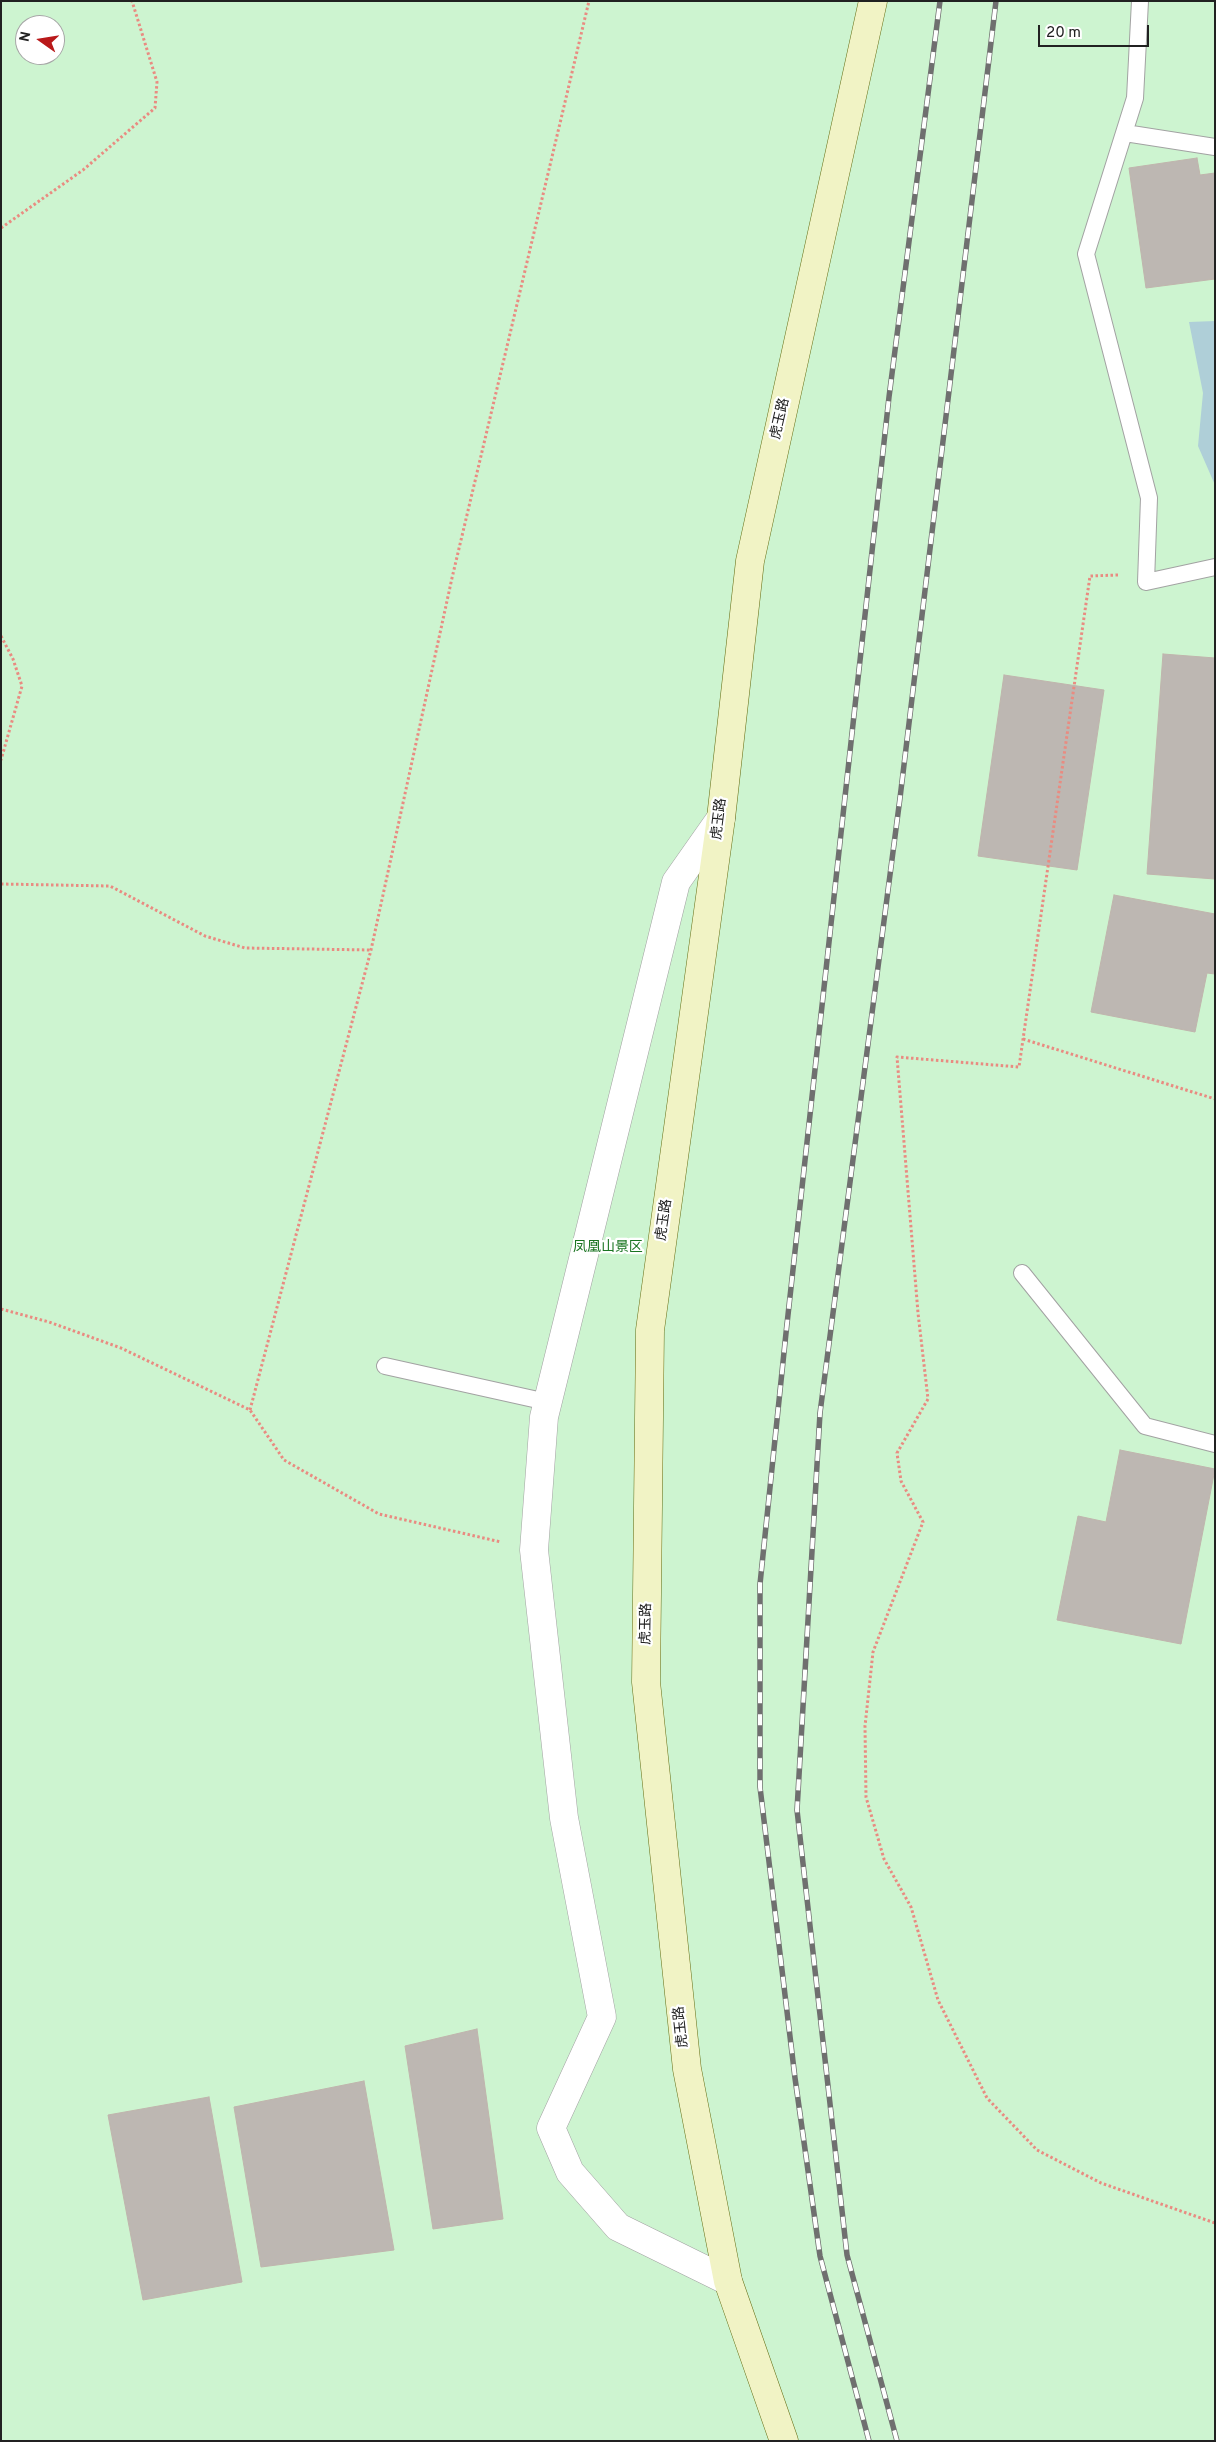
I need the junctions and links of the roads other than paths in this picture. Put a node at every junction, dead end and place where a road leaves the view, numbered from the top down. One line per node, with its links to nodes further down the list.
1 (873, 1): 6 (street, 虎玉路)
2 (1140, 1): 3 (lane)
3 (1125, 133): 4 (lane); 5 (lane)
4 (1215, 147)
5 (1215, 567)
6 (721, 818): 9 (street); 11 (street, 虎玉路)
7 (1022, 1274): 10 (lane)
8 (385, 1366): 9 (lane)
9 (547, 1402): 11 (street)
10 (1215, 1444)
11 (728, 2281): 12 (street, 虎玉路)
12 (784, 2441)

